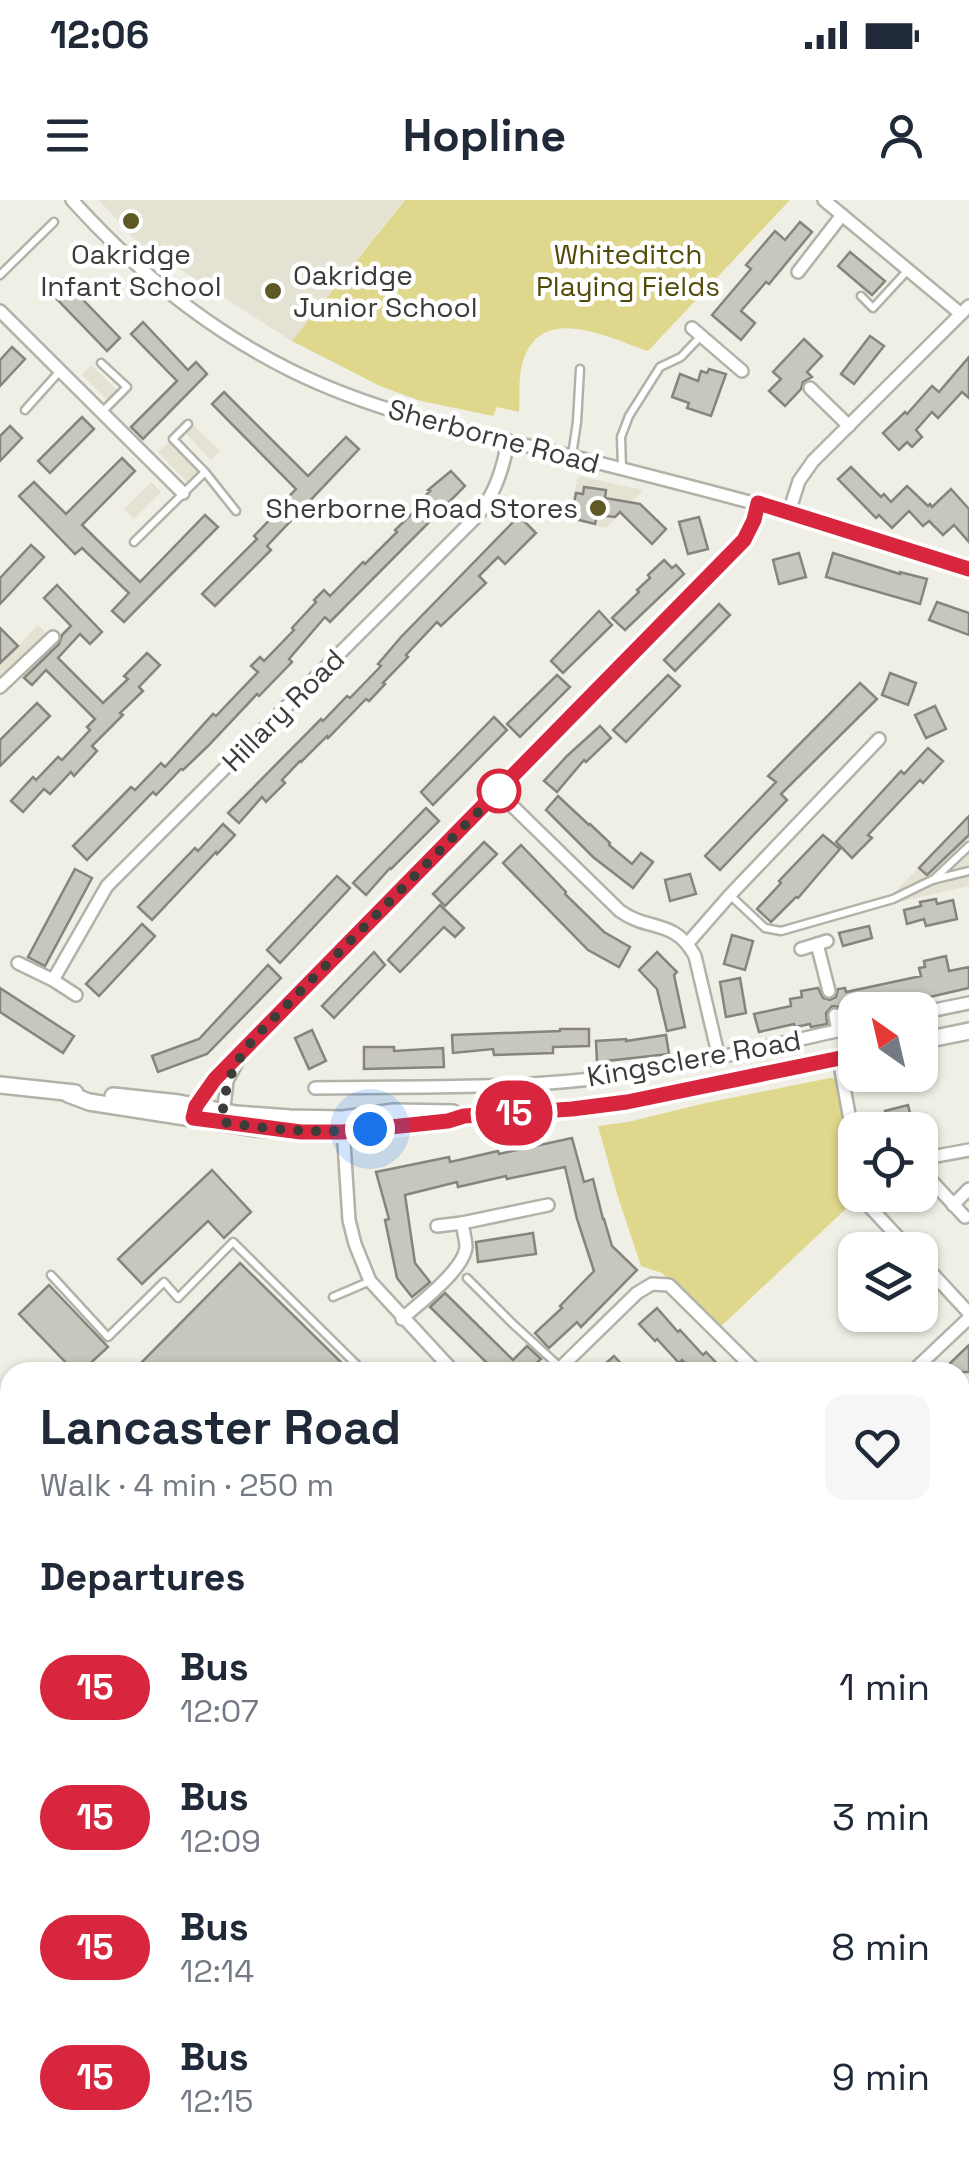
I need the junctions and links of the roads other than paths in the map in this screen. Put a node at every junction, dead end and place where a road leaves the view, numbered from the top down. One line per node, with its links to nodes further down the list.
1 (72, 200): 21 (street, Sherborne Road)
2 (824, 200): 3 (street)
3 (842, 215): 5 (street); 6 (street)
4 (54, 222): 7 (lane)
5 (909, 270): 8 (lane); 9 (street)
6 (798, 272)
7 (0, 275)
8 (861, 296)
9 (965, 310): 20 (street)
10 (0, 312): 14 (street)
11 (696, 332): 15 (street); 23 (lane)
12 (101, 363): 18 (lane)
13 (580, 369): 22 (lane)
14 (60, 371): 17 (lane); 18 (street)
15 (742, 372)
16 (810, 388): 20 (street)
17 (25, 410)
18 (102, 412): 25 (street)
19 (188, 424): 24 (lane)
20 (849, 426): 28 (street)
21 (508, 441): 22 (street, Sherborne Road); 42 (street, Hillary Road)
22 (571, 456): 23 (street, Sherborne Road)
23 (622, 469): 26 (street, Sherborne Road)
24 (204, 472): 25 (lane); 27 (lane)
25 (183, 493): 29 (lane)
26 (758, 503): 28 (street, Sherborne Road); 34 (street)
27 (236, 511)
28 (789, 512): 30 (street, Sherborne Road)
29 (134, 542)
30 (969, 569)
31 (54, 637): 32 (street)
32 (0, 687)
33 (879, 739): 38 (street)
34 (498, 792): 39 (street); 51 (street)
35 (969, 846): 37 (lane)
36 (969, 871): 37 (lane)
37 (932, 880): 38 (lane)
38 (730, 895): 39 (street)
39 (688, 944): 52 (street)
40 (801, 949): 43 (street)
41 (18, 964): 42 (street)
42 (52, 980): 44 (street)
43 (829, 991)
44 (76, 995)
45 (969, 1003): 46 (street)
46 (938, 1009)
47 (834, 1015): 48 (street)
48 (838, 1031): 52 (street, Kingsclere Road)
49 (969, 1031): 50 (street)
50 (938, 1037)
51 (241, 1054): 57 (street); 59 (street)
52 (718, 1058): 54 (street, Kingsclere Road)
53 (838, 1059): 58 (street, Kingsclere Road)
54 (532, 1084): 56 (street, Kingsclere Road); 58 (street)
55 (0, 1085): 57 (street, Kingsclere Road)
56 (315, 1088)
57 (195, 1112): 59 (street, Kingsclere Road)
58 (534, 1112): 60 (street, Kingsclere Road)
59 (223, 1117): 60 (street, Kingsclere Road)
60 (343, 1125): 74 (street)
61 (969, 1150): 62 (street)
62 (938, 1156)
63 (938, 1188): 66 (street)
64 (969, 1189): 66 (street)
65 (548, 1205): 69 (street)
66 (953, 1205): 68 (street)
67 (875, 1212): 71 (street)
68 (965, 1217)
69 (462, 1223): 70 (street); 78 (street)
70 (438, 1226)
71 (893, 1232)
72 (50, 1274): 79 (lane)
73 (467, 1278): 81 (lane)
74 (370, 1281): 76 (lane); 78 (street)
75 (938, 1281): 77 (street)
76 (333, 1297)
77 (969, 1316): 84 (street)
78 (402, 1318): 80 (street)
79 (354, 1362)
80 (444, 1362)
81 (550, 1362)
82 (566, 1362): 83 (street)
83 (746, 1362)
84 (922, 1362)

